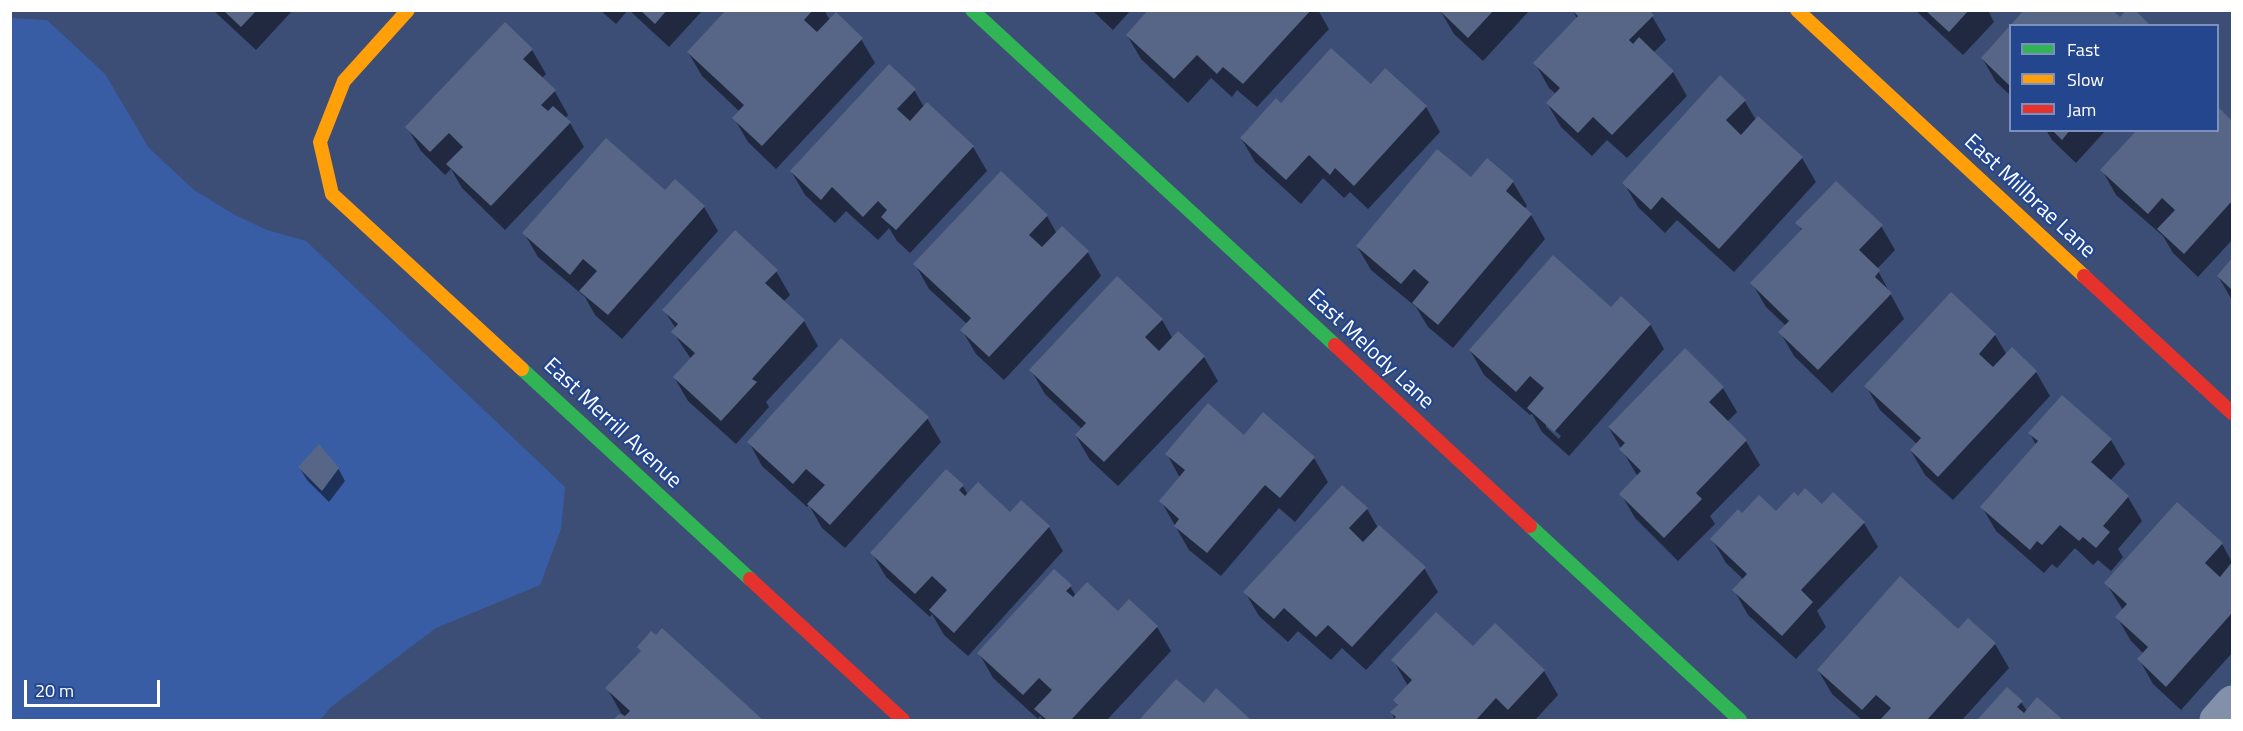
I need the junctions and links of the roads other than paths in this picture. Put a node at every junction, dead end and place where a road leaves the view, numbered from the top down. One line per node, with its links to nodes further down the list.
1 (408, 10): 6 (street, East Merrill Avenue)
2 (972, 10): 7 (street, East Melody Lane)
3 (1797, 10): 4 (street, East Millbrae Lane)
4 (2232, 413)
5 (2232, 702): 8 (street)
6 (903, 720)
7 (1740, 720)
8 (2216, 720)

